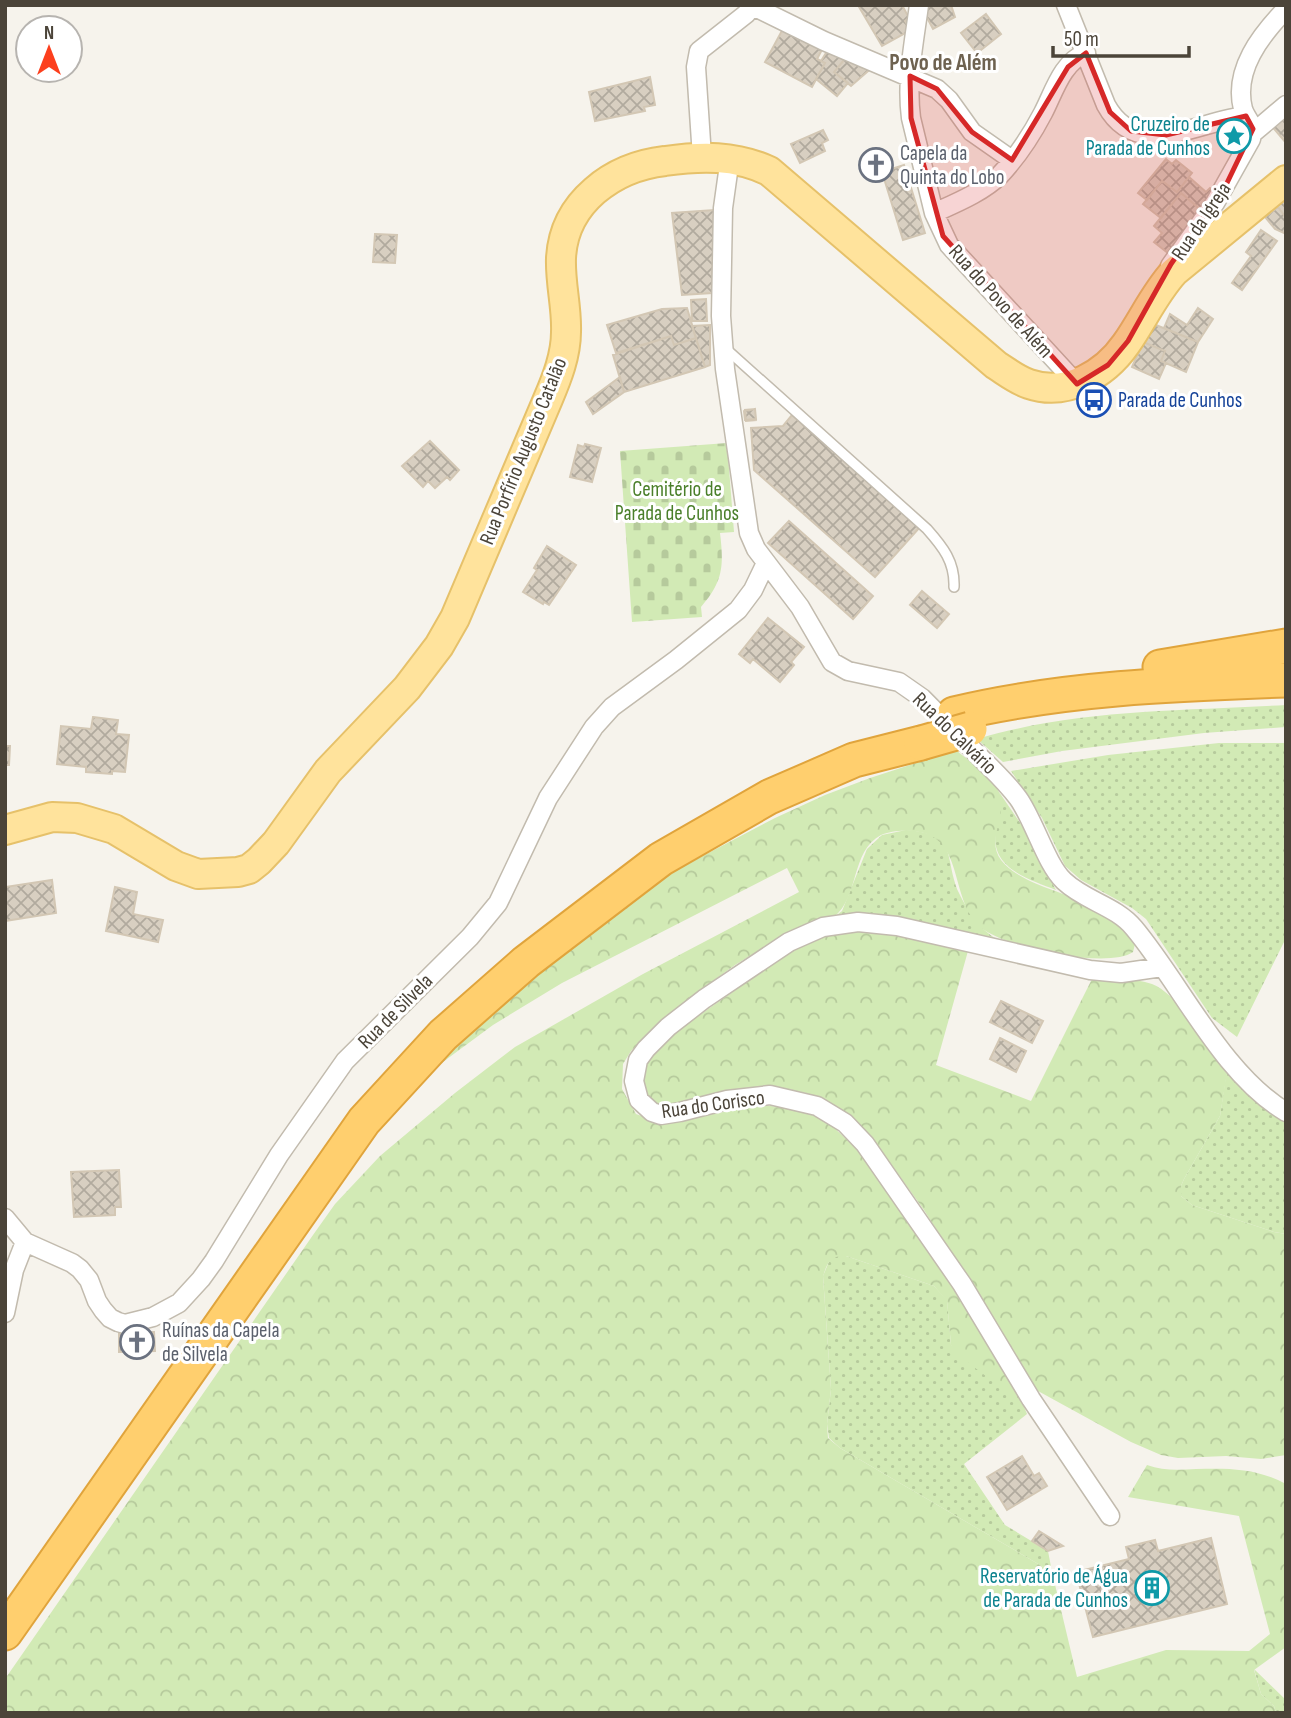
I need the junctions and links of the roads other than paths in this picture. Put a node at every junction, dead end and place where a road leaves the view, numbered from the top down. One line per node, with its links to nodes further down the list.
1 (919, 5): 6 (street, Rua do Povo de Além)
2 (1066, 5): 5 (street)
3 (753, 6): 6 (street); 10 (street)
4 (1286, 9): 8 (street)
5 (1086, 53): 8 (street); 12 (street)
6 (910, 76): 12 (street); 14 (street, Rua do Povo de Além)
7 (1286, 105): 9 (street)
8 (1246, 116): 9 (street)
9 (1253, 133): 15 (street, Rua da Igreja)
10 (702, 157): 11 (main road, Rua Porfírio Augusto Catalão); 26 (main road, Rua Porfírio Augusto Catalão)
11 (730, 158): 16 (street, Rua do Calvário); 17 (main road, Rua Porfírio Augusto Catalão)
12 (1012, 160): 14 (street)
13 (1286, 180): 15 (main road, Rua Porfírio Augusto Catalão)
14 (934, 212): 17 (street, Rua do Povo de Além)
15 (1162, 285): 17 (main road, Rua Porfírio Augusto Catalão)
16 (723, 346): 18 (street, Rua do Calvário); 19 (lane)
17 (1077, 384)
18 (766, 564): 27 (street, Rua do Calvário); 30 (street, Rua de Silvela)
19 (954, 587)
20 (1286, 646): 23 (highway)
21 (1286, 680): 23 (highway)
22 (1286, 693): 24 (highway)
23 (1048, 696): 24 (highway)
24 (962, 722): 25 (highway)
25 (916, 735): 33 (highway); 34 (highway)
26 (5, 830)
27 (1162, 967): 28 (street, Rua do Calvário); 32 (street, Rua do Corisco)
28 (1286, 1112)
29 (5, 1218): 30 (street, Rua de Silvela)
30 (24, 1242): 31 (street)
31 (5, 1313)
32 (1110, 1516)
33 (5, 1608)
34 (5, 1633)

